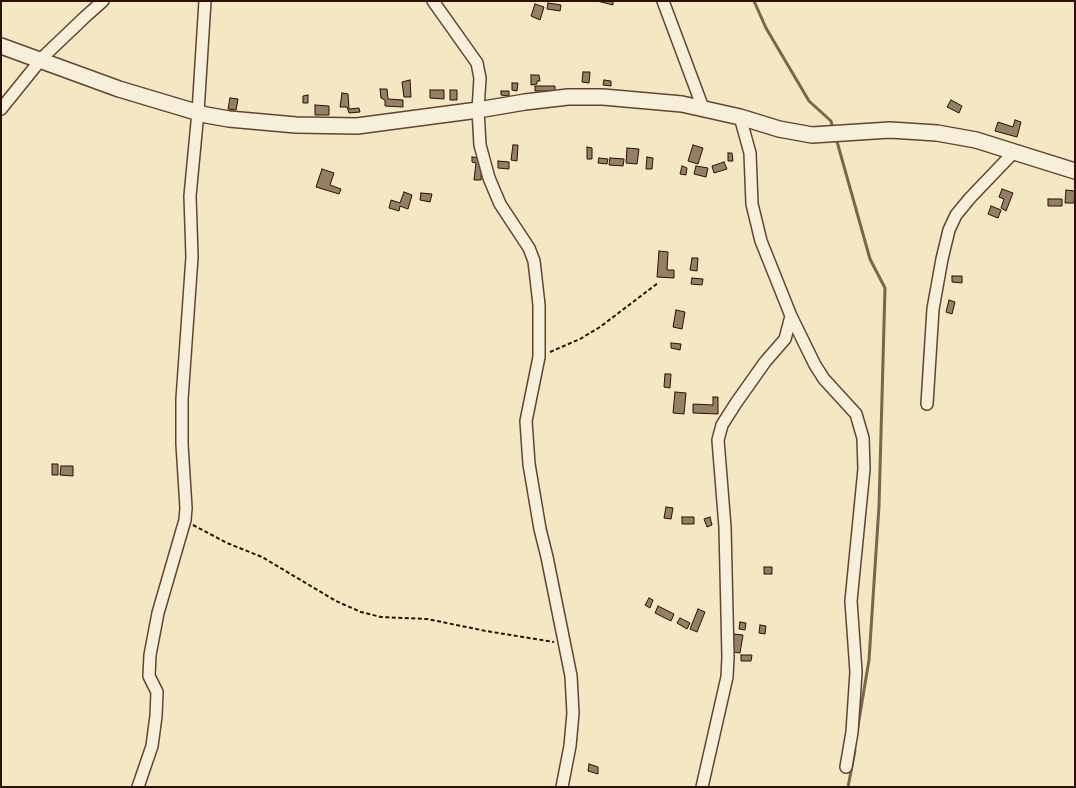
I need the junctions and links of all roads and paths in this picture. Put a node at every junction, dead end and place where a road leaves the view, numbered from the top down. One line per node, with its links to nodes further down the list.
1 (104, 1): 6 (street)
2 (205, 1): 10 (street)
3 (433, 1): 9 (street)
4 (663, 1): 7 (street)
5 (1, 46): 6 (street)
6 (41, 60): 8 (street); 10 (street)
7 (703, 108): 9 (street); 11 (street)
8 (1, 109)
9 (478, 110): 10 (street); 16 (street)
10 (198, 112): 18 (street)
11 (740, 116): 12 (street); 15 (street)
12 (1015, 151): 13 (street); 17 (street)
13 (1075, 171)
14 (658, 283): 16 (path)
15 (791, 316): 20 (street); 23 (street)
16 (539, 356): 19 (street)
17 (927, 404)
18 (185, 520): 19 (path); 21 (street)
19 (565, 644): 22 (street)
20 (846, 767)
21 (138, 787)
22 (562, 787)
23 (702, 787)

